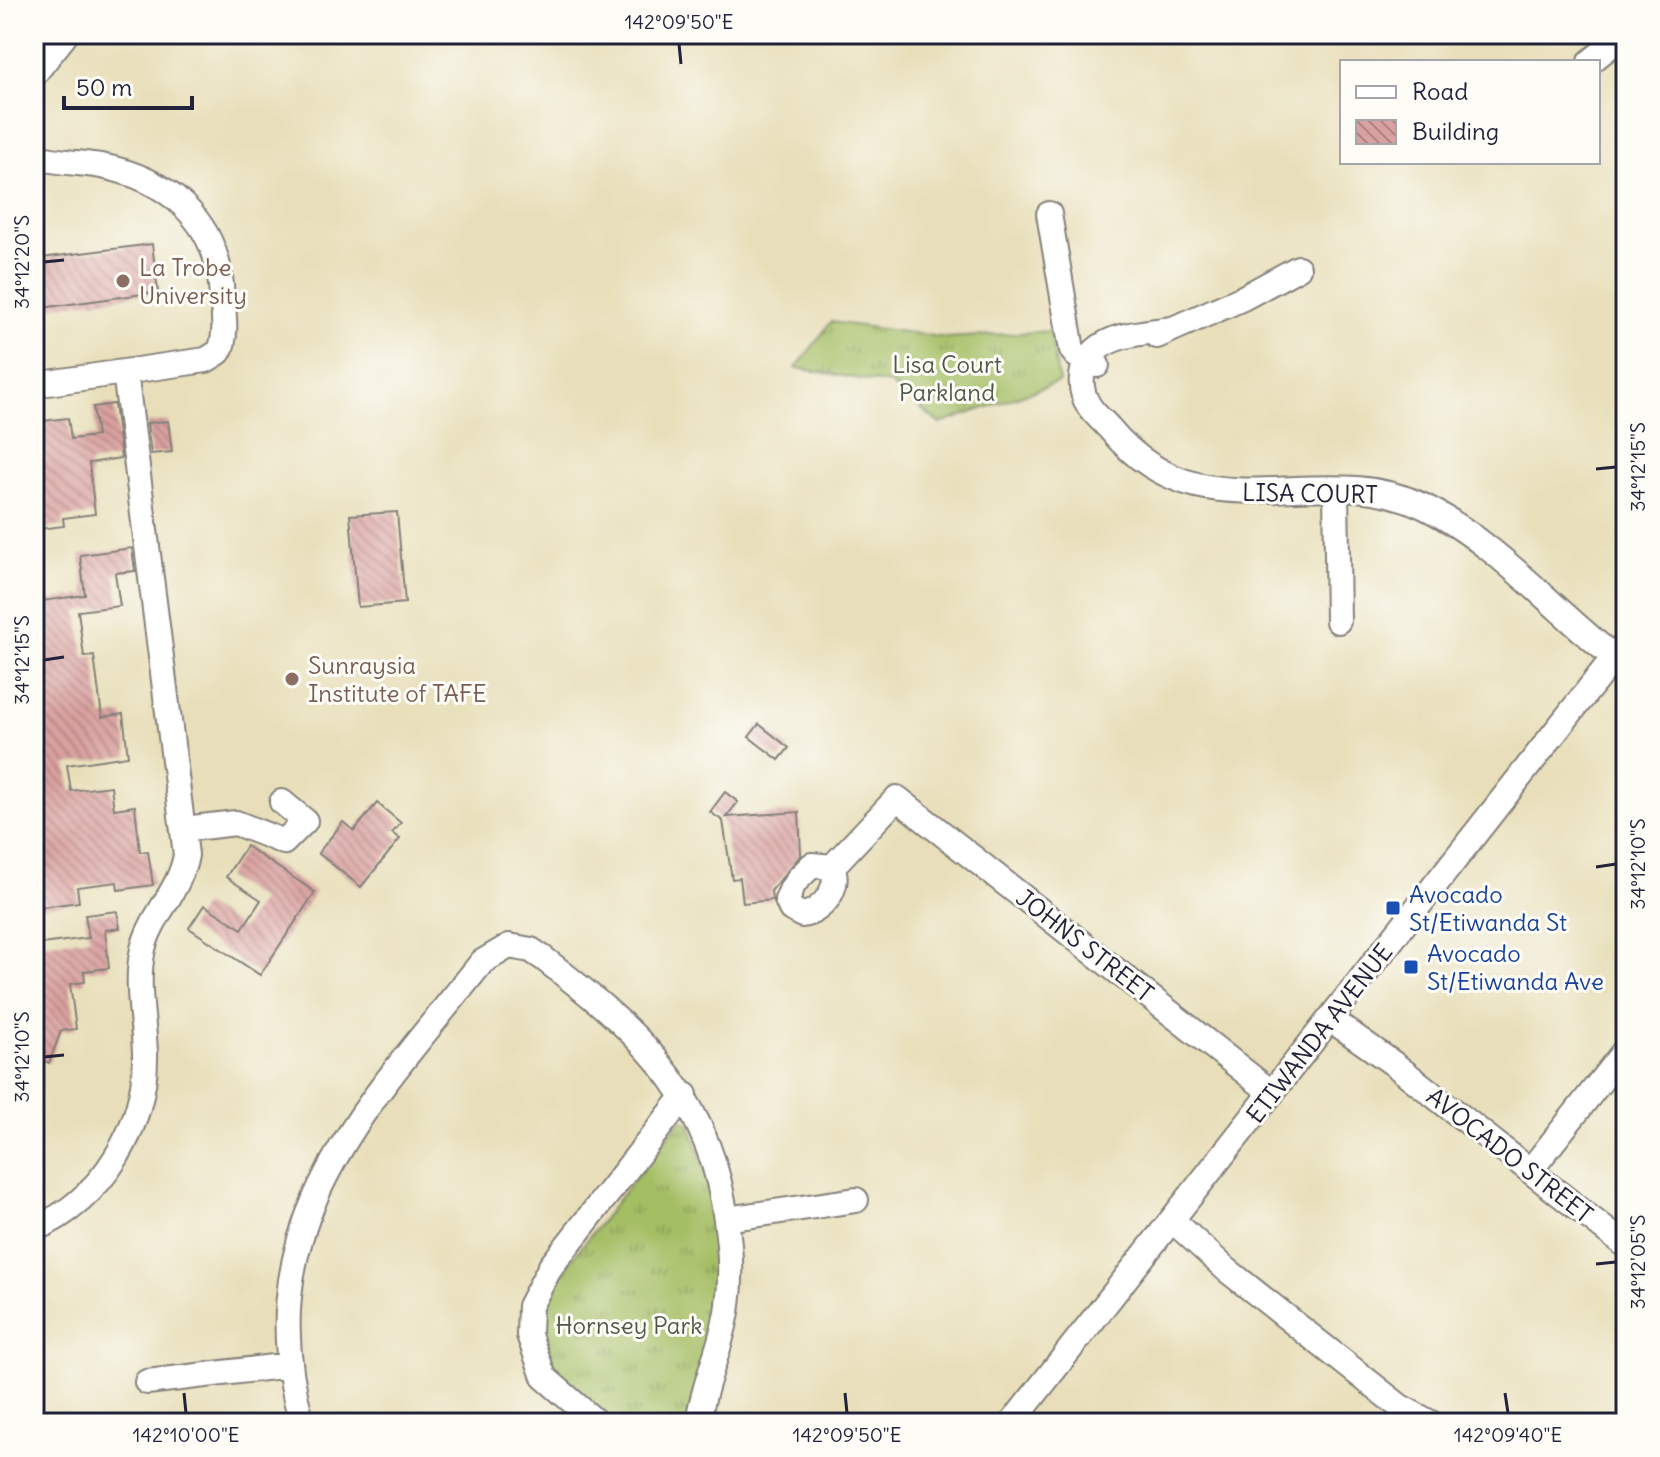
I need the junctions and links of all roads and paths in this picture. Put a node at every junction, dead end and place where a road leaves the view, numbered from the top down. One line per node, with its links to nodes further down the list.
1 (61, 34): 4 (main road)
2 (1625, 34): 3 (street)
3 (1592, 60)
4 (34, 68)
5 (34, 156): 6 (street)
6 (72, 164): 7 (street); 11 (street)
7 (34, 168)
8 (1049, 214): 10 (street)
9 (1298, 268): 10 (street)
10 (1092, 360): 13 (street, LISA COURT)
11 (125, 372): 12 (street); 17 (street)
12 (34, 385)
13 (1336, 490): 14 (street); 15 (street, LISA COURT)
14 (1338, 621)
15 (1621, 648): 19 (street, ETIWANDA AVENUE)
16 (282, 802): 17 (street)
17 (184, 829): 27 (street)
18 (832, 867): 18 (street); 21 (street, JOHNS STREET)
19 (1333, 1015): 21 (street, ETIWANDA AVENUE); 23 (street, AVOCADO STREET)
20 (1626, 1049): 23 (street)
21 (1272, 1093): 26 (street, ETIWANDA AVENUE)
22 (685, 1095): 25 (street); 29 (street); 33 (street)
23 (1530, 1171): 28 (street, AVOCADO STREET)
24 (856, 1200): 25 (street)
25 (726, 1219): 34 (street)
26 (1168, 1224): 31 (street); 35 (street, ETIWANDA AVENUE)
27 (34, 1229)
28 (1626, 1246)
29 (290, 1365): 30 (street); 32 (street)
30 (147, 1382)
31 (1417, 1420)
32 (302, 1423)
33 (597, 1423)
34 (698, 1423)
35 (1012, 1423)

